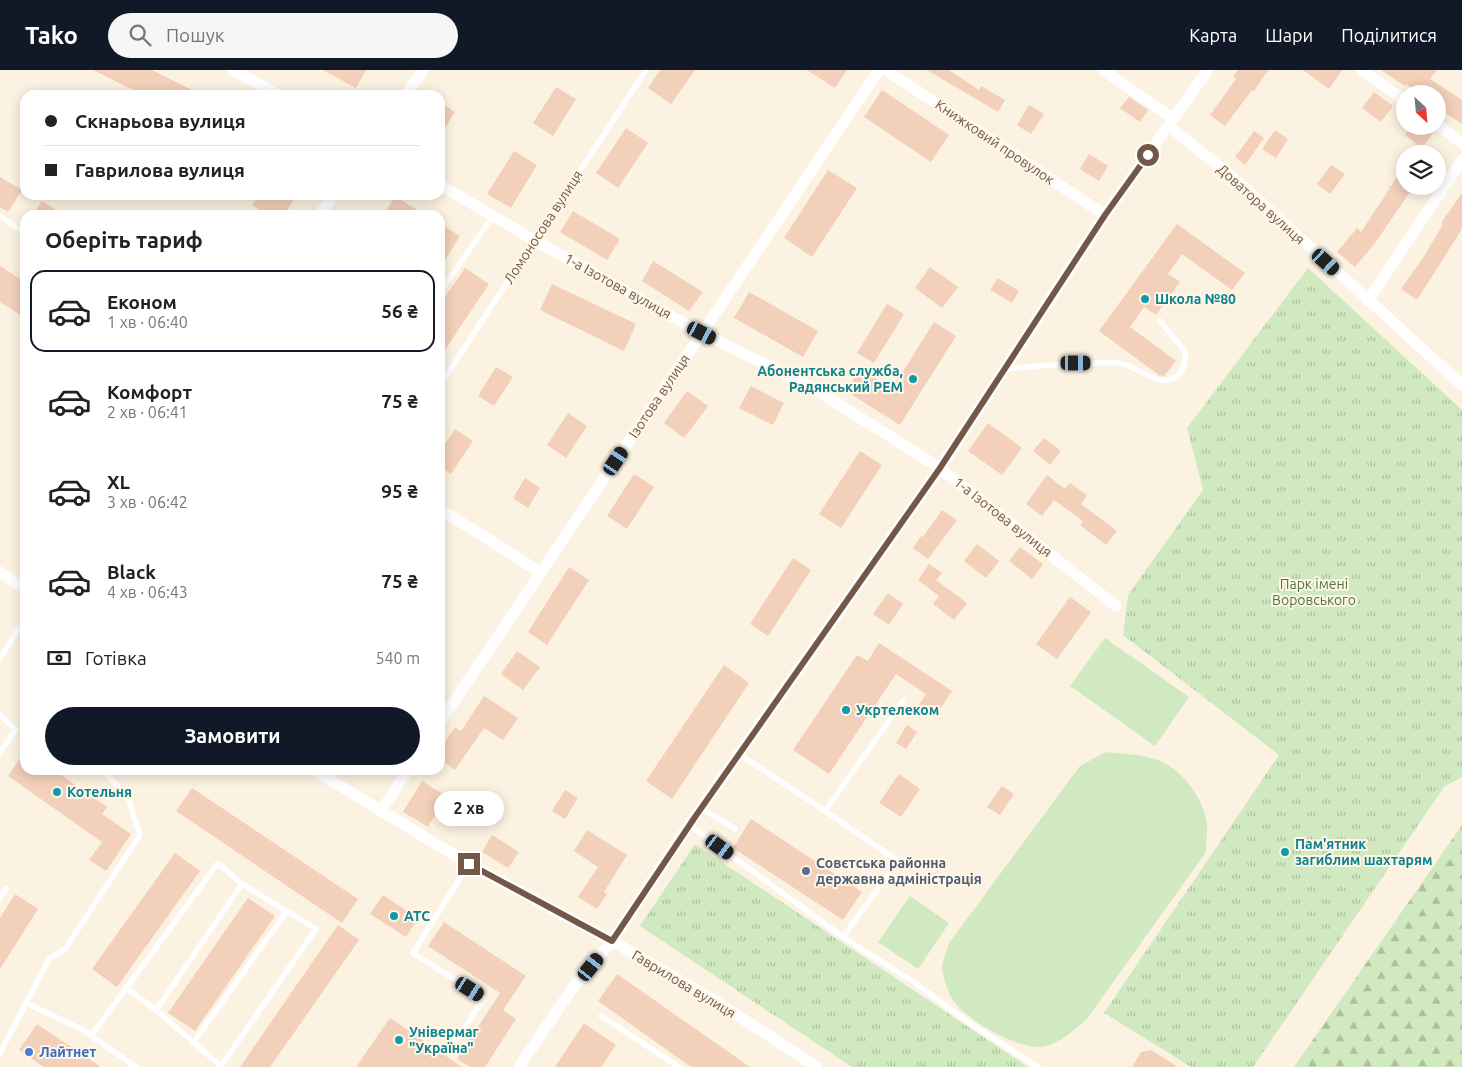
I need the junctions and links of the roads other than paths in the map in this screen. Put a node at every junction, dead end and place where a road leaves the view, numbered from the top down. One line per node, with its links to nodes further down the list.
1 (233, 70): 9 (street)
2 (423, 70): 10 (street)
3 (646, 70): 21 (lane, Ломоносова вулиця)
4 (879, 70): 25 (street, Ізотова вулиця)
5 (886, 70): 17 (street, Книжковий провулок)
6 (1103, 70): 12 (street, Доватора вулиця)
7 (1208, 70): 12 (street)
8 (1362, 70): 11 (street)
9 (270, 90)
10 (409, 90)
11 (1396, 95)
12 (1172, 122): 17 (street); 23 (street, Доватора вулиця)
13 (1446, 131): 14 (street)
14 (1462, 144)
15 (1462, 160): 23 (street)
16 (445, 188): 19 (street, 1-а Ізотова вулиця)
17 (1105, 215): 26 (street)
18 (0, 216): 20 (lane)
19 (493, 216): 21 (street, 1-а Ізотова вулиця); 22 (lane)
20 (20, 230)
21 (534, 240): 25 (street, 1-а Ізотова вулиця); 27 (lane, Ломоносова вулиця)
22 (445, 285)
23 (1368, 301): 28 (street, Доватора вулиця)
24 (1160, 321): 26 (lane)
25 (702, 333): 29 (street, 1-а Ізотова вулиця); 32 (street, Ізотова вулиця)
26 (1004, 369): 29 (street)
27 (445, 376)
28 (1462, 385)
29 (940, 468): 34 (street, 1-а Ізотова вулиця); 41 (street)
30 (445, 512): 32 (street)
31 (0, 572): 33 (street)
32 (540, 572): 38 (street, Ізотова вулиця)
33 (20, 585)
34 (1116, 606)
35 (20, 627): 36 (lane)
36 (0, 658)
37 (902, 701): 46 (lane)
38 (445, 714)
39 (0, 715): 40 (lane)
40 (0, 752)
41 (739, 754): 45 (street); 46 (lane)
42 (108, 775): 58 (lane)
43 (322, 775): 47 (street, Гаврилова вулиця)
44 (405, 775): 47 (street)
45 (701, 808): 48 (street); 49 (lane)
46 (825, 810): 55 (lane)
47 (381, 811): 50 (street, Гаврилова вулиця)
48 (689, 825): 55 (lane); 56 (street)
49 (735, 829)
50 (469, 864): 56 (street, Гаврилова вулиця); 63 (lane)
51 (242, 884): 54 (lane); 57 (lane); 59 (lane)
52 (6, 889): 53 (lane)
53 (0, 898)
54 (287, 911): 62 (lane); 62 (lane)
55 (843, 937): 69 (lane)
56 (612, 941): 65 (street, Гаврилова вулиця); 67 (street)
57 (126, 988): 59 (lane); 61 (lane)
58 (26, 1003): 61 (lane); 64 (lane)
59 (156, 1010): 62 (lane)
60 (601, 1016): 68 (lane)
61 (91, 1036): 66 (lane)
62 (193, 1043)
63 (453, 1045)
64 (0, 1053)
65 (813, 1066)
66 (136, 1067)
67 (519, 1067)
68 (679, 1067)
69 (1038, 1067)

